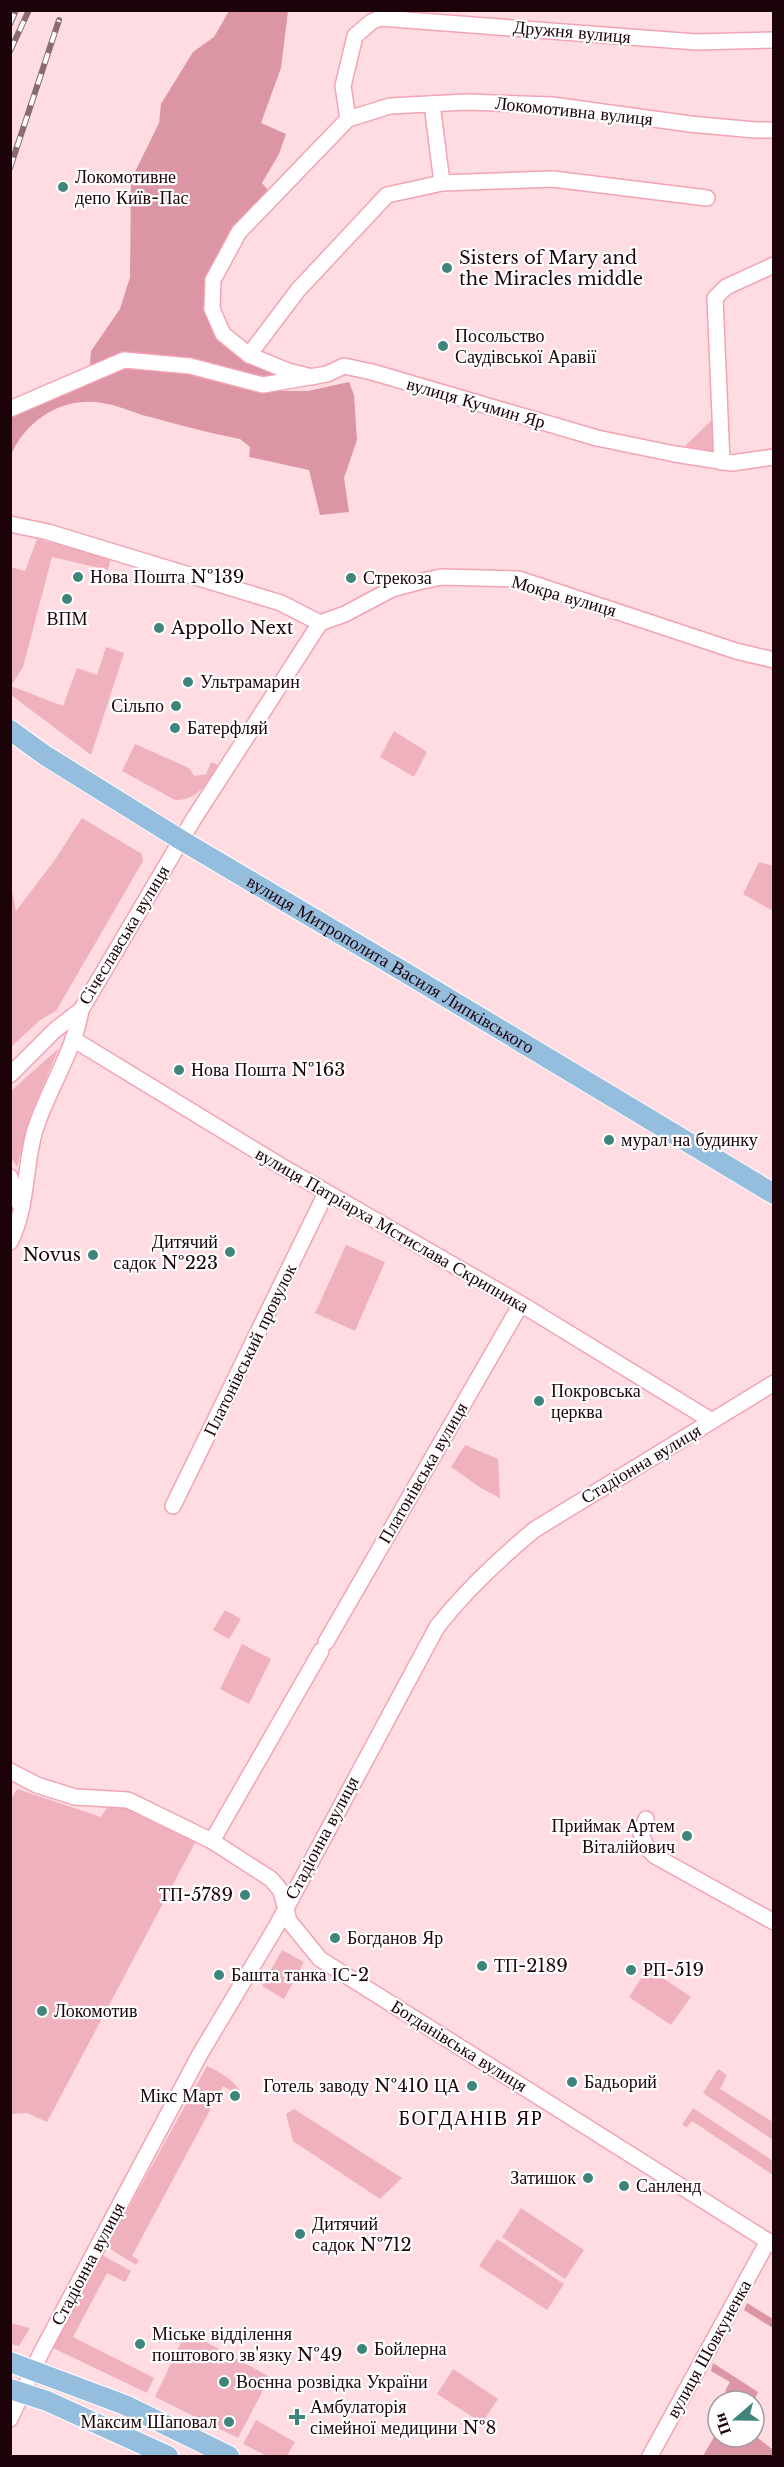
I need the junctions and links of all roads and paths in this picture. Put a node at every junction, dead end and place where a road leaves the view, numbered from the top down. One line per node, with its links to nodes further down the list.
1 (774, 40): 3 (street, Дружня вулиця)
2 (432, 104): 3 (street, Локомотивна вулиця); 4 (street, Локомотивна вулиця); 5 (street)
3 (348, 119): 8 (street, Локомотивна вулиця)
4 (774, 130)
5 (442, 183): 6 (street); 8 (street)
6 (708, 198)
7 (774, 266): 12 (street)
8 (249, 355): 9 (street, Локомотивна вулиця)
9 (312, 377): 10 (street, вулиця Кучмин Яр); 12 (street, вулиця Кучмин Яр)
10 (10, 409)
11 (774, 457): 12 (street, вулиця Кучмин Яр)
12 (722, 462)
13 (10, 524): 14 (street)
14 (320, 624): 15 (street, Мокра вулиця); 17 (street)
15 (774, 660)
16 (10, 730): 17 (main road, вулиця Митрополита Василя Липківського)
17 (181, 840): 18 (street, Січеславська вулиця); 23 (main road, вулиця Митрополита Василя Липківського)
18 (81, 1010): 19 (street); 20 (street, Січеславська вулиця)
19 (73, 1039): 22 (street, вулиця Патріарха Мстислава Скрипника); 24 (street)
20 (10, 1074)
21 (10, 1177): 24 (street)
22 (326, 1193): 26 (street, вулиця Патріарха Мстислава Скрипника); 29 (street, Платонівський провулок)
23 (774, 1194)
24 (21, 1212): 25 (street)
25 (10, 1242)
26 (521, 1304): 28 (street, вулиця Патріарха Мстислава Скрипника); 32 (street, Платонівська вулиця)
27 (774, 1383): 28 (street, Стадіонна вулиця)
28 (712, 1421): 33 (street, Стадіонна вулиця)
29 (173, 1506)
30 (10, 1771): 32 (street, Богданівська вулиця)
31 (646, 1819): 34 (street)
32 (213, 1841): 33 (street, Богданівська вулиця)
33 (286, 1906): 35 (street, Богданівська вулиця); 37 (street, Стадіонна вулиця)
34 (774, 1922)
35 (771, 2243): 42 (street, вулиця Шовкуненка)
36 (10, 2362): 37 (main road)
37 (33, 2368): 38 (street, Стадіонна вулиця); 41 (main road)
38 (16, 2390): 39 (street, Стадіонна вулиця); 40 (main road)
39 (10, 2419)
40 (168, 2457)
41 (229, 2457)
42 (650, 2457)

